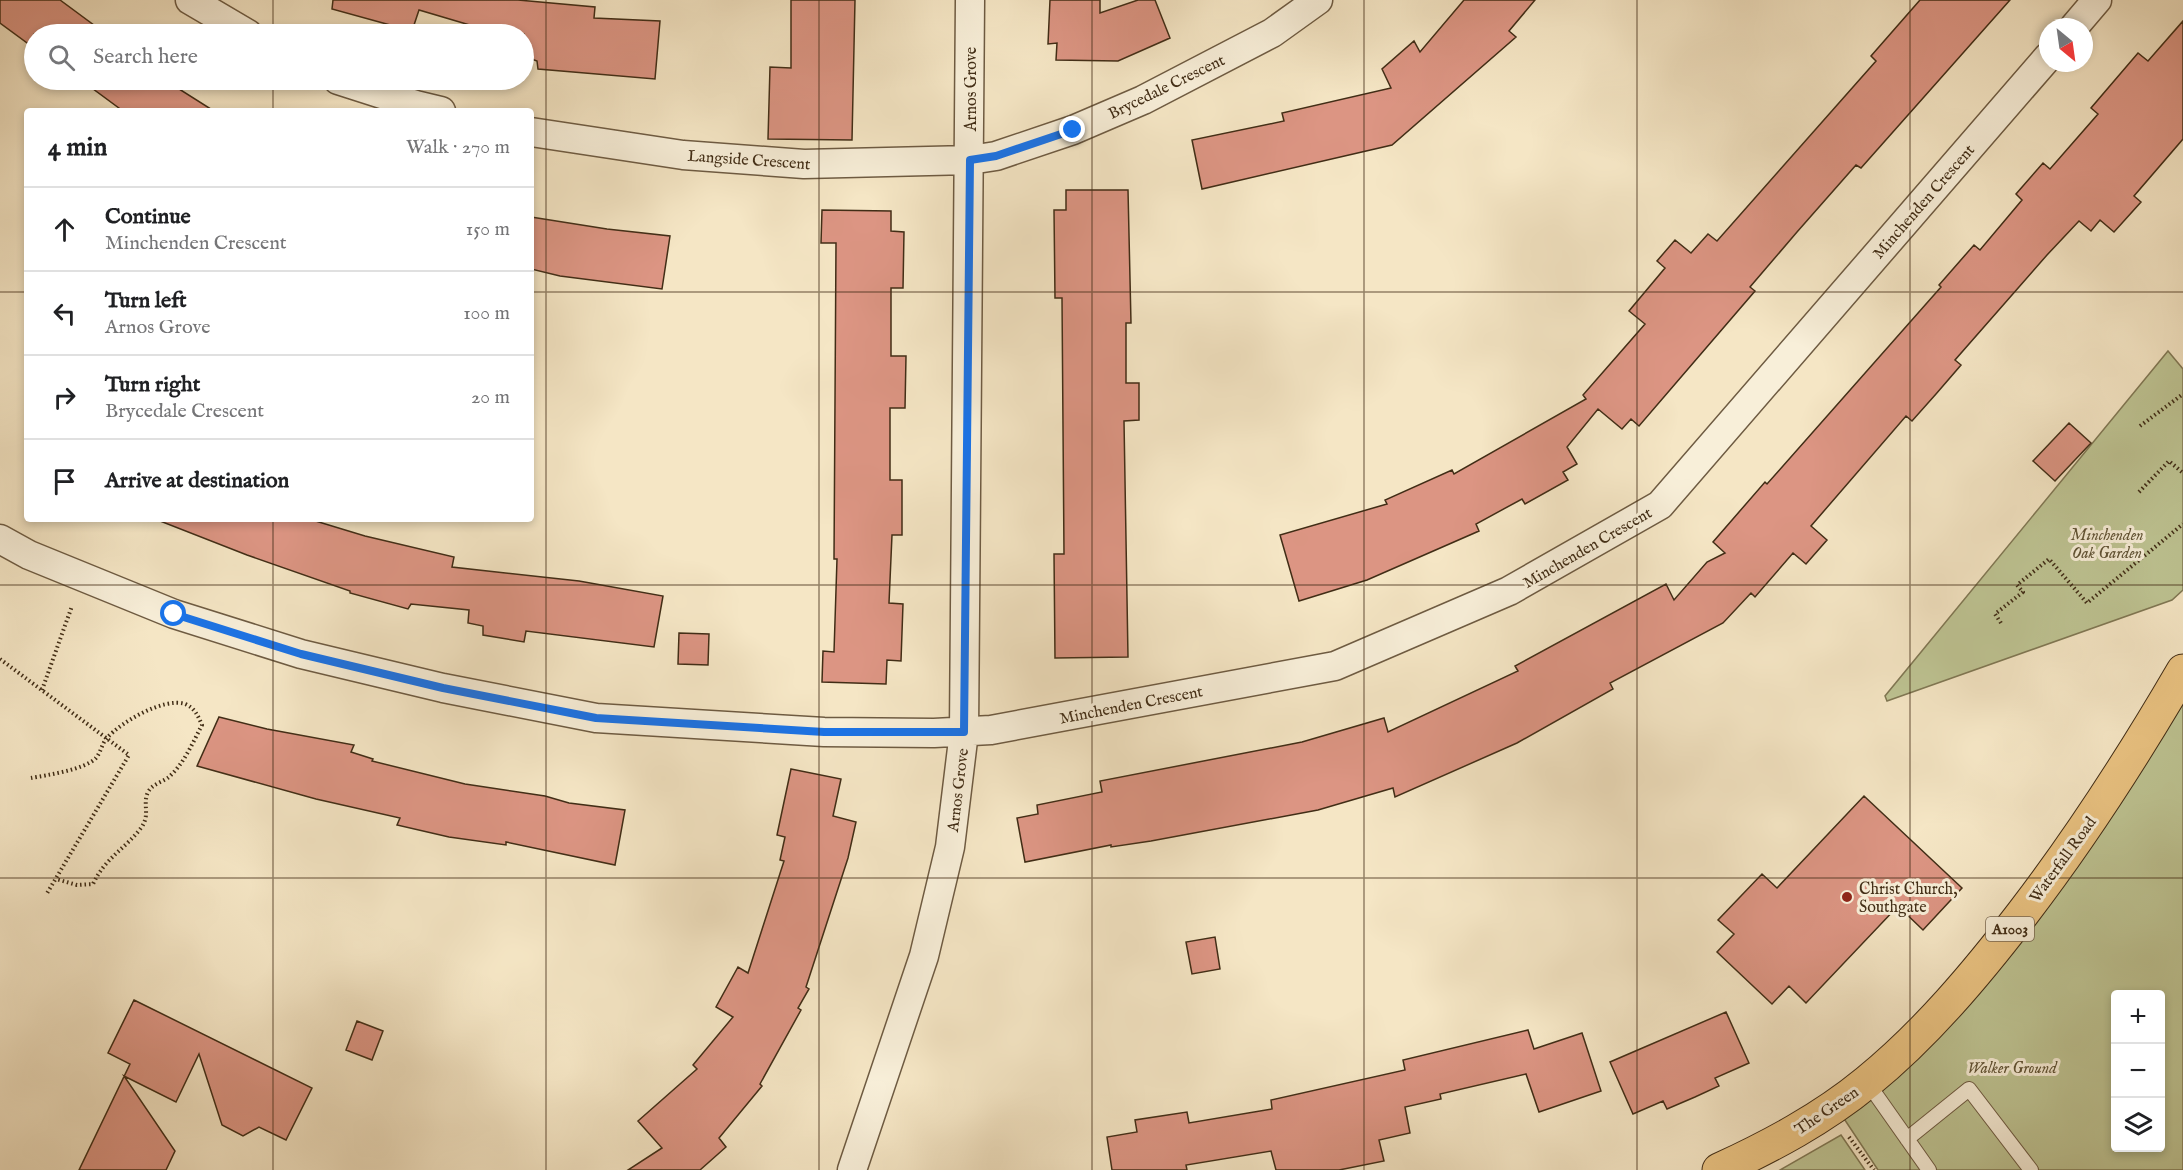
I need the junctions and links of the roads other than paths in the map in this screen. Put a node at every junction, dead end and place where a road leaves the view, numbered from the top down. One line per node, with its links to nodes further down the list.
1 (190, 0): 6 (street)
2 (970, 0): 11 (street, Arnos Grove)
3 (1318, 0): 11 (street, Brycedale Crescent)
4 (2097, 0): 5 (street)
5 (2082, 18)
6 (231, 24)
7 (2039, 67): 14 (street, Minchenden Crescent)
8 (369, 90): 9 (street)
9 (428, 108)
10 (534, 132): 11 (street, Langside Crescent)
11 (970, 160): 14 (street, Arnos Grove)
12 (0, 539): 14 (street, Minchenden Crescent)
13 (2183, 671): 15 (main road, Waterfall Road / A1003)
14 (964, 732): 18 (street, Arnos Grove)
15 (1920, 1032): 16 (main road, The Green / A1003)
16 (1867, 1082): 17 (lane); 19 (main road, The Green / A1003)
17 (1907, 1139): 20 (lane); 21 (lane)
18 (852, 1170)
19 (1719, 1170)
20 (1929, 1170)
21 (2031, 1170)

